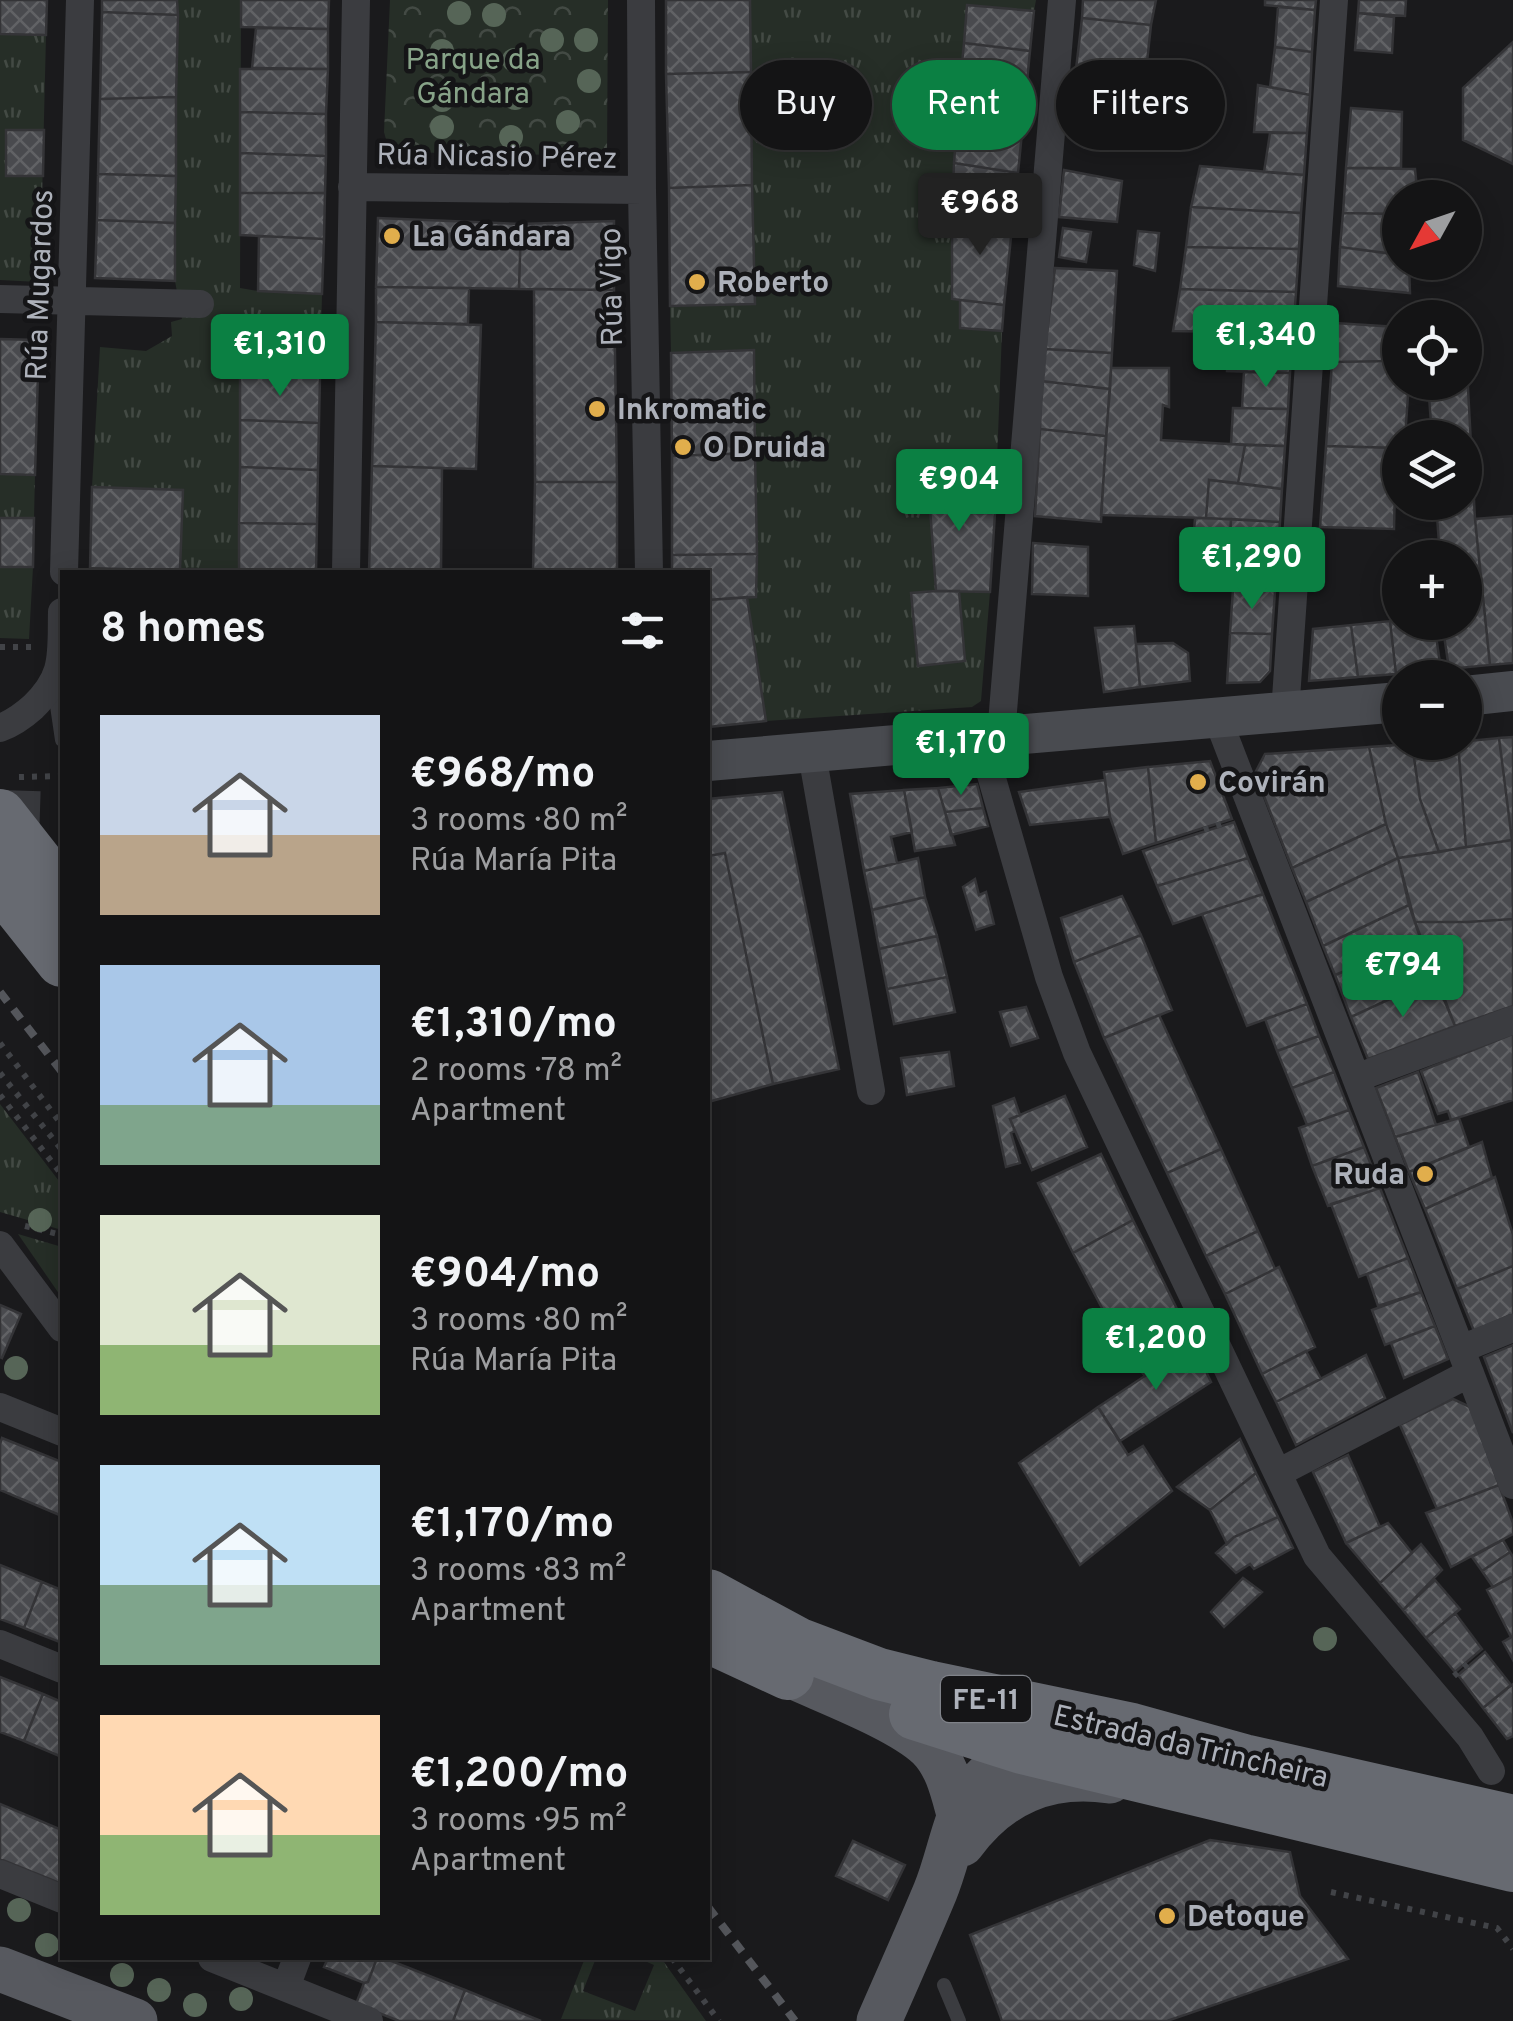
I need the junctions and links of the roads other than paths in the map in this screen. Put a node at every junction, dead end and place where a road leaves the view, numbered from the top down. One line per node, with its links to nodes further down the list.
1 (80, 0): 9 (street, Rúa Mugardos)
2 (356, 0): 6 (street)
3 (641, 0): 7 (street, Rúa Vigo)
4 (1062, 0): 23 (street)
5 (1334, 0): 19 (street)
6 (352, 187): 7 (street, Rúa Nicasio Pérez); 12 (street)
7 (642, 190): 13 (street, Rúa Vigo)
8 (0, 299): 9 (street)
9 (72, 300): 10 (street); 11 (street, Rúa Mugardos)
10 (200, 304)
11 (64, 570)
12 (346, 570)
13 (649, 570)
14 (60, 666): 15 (street)
15 (54, 684): 21 (lane); 22 (street)
16 (1513, 691): 17 (street)
17 (1482, 694)
18 (1382, 704): 19 (street)
19 (1285, 713): 20 (street)
20 (1216, 717): 23 (street); 31 (street)
21 (60, 726)
22 (1, 728)
23 (989, 736): 24 (street); 39 (street)
24 (812, 754): 25 (street); 32 (street)
25 (710, 761)
26 (2, 796): 28 (highway)
27 (0, 883): 29 (highway)
28 (60, 891)
29 (60, 958)
30 (1513, 1020): 31 (street)
31 (1356, 1078): 36 (street)
32 (871, 1091)
33 (8, 1234): 34 (street)
34 (60, 1325)
35 (1513, 1328): 36 (street)
36 (1465, 1361): 39 (street); 40 (street)
37 (0, 1407): 38 (street)
38 (60, 1431)
39 (1278, 1473): 47 (street)
40 (1513, 1484)
41 (710, 1595): 48 (highway, Estrada da Trincheira / FE-11)
42 (710, 1639): 45 (highway, Estrada da Trincheira / FE-11)
43 (0, 1644): 44 (street)
44 (60, 1668)
45 (783, 1672): 46 (highway, Estrada da Trincheira / FE-11); 50 (main road)
46 (1022, 1748): 48 (highway, Estrada da Trincheira / FE-11); 50 (main road)
47 (1502, 1768): 49 (street)
48 (1254, 1783): 49 (highway, Estrada da Trincheira / FE-11); 52 (main road); 53 (highway, Estrada da Trincheira / FE-11)
49 (1440, 1804): 51 (highway, Estrada da Trincheira / FE-11)
50 (960, 1818): 52 (main road)
51 (1513, 1821)
52 (946, 1866): 64 (main road)
53 (1513, 1866)
54 (0, 1874): 55 (street)
55 (60, 1897)
56 (217, 1960): 60 (street)
57 (296, 1960): 60 (street)
58 (0, 1969): 61 (main road)
59 (944, 1985): 65 (lane)
60 (286, 1987): 63 (street)
61 (81, 2012): 62 (main road)
62 (134, 2021)
63 (369, 2021)
64 (879, 2021)
65 (959, 2021)

